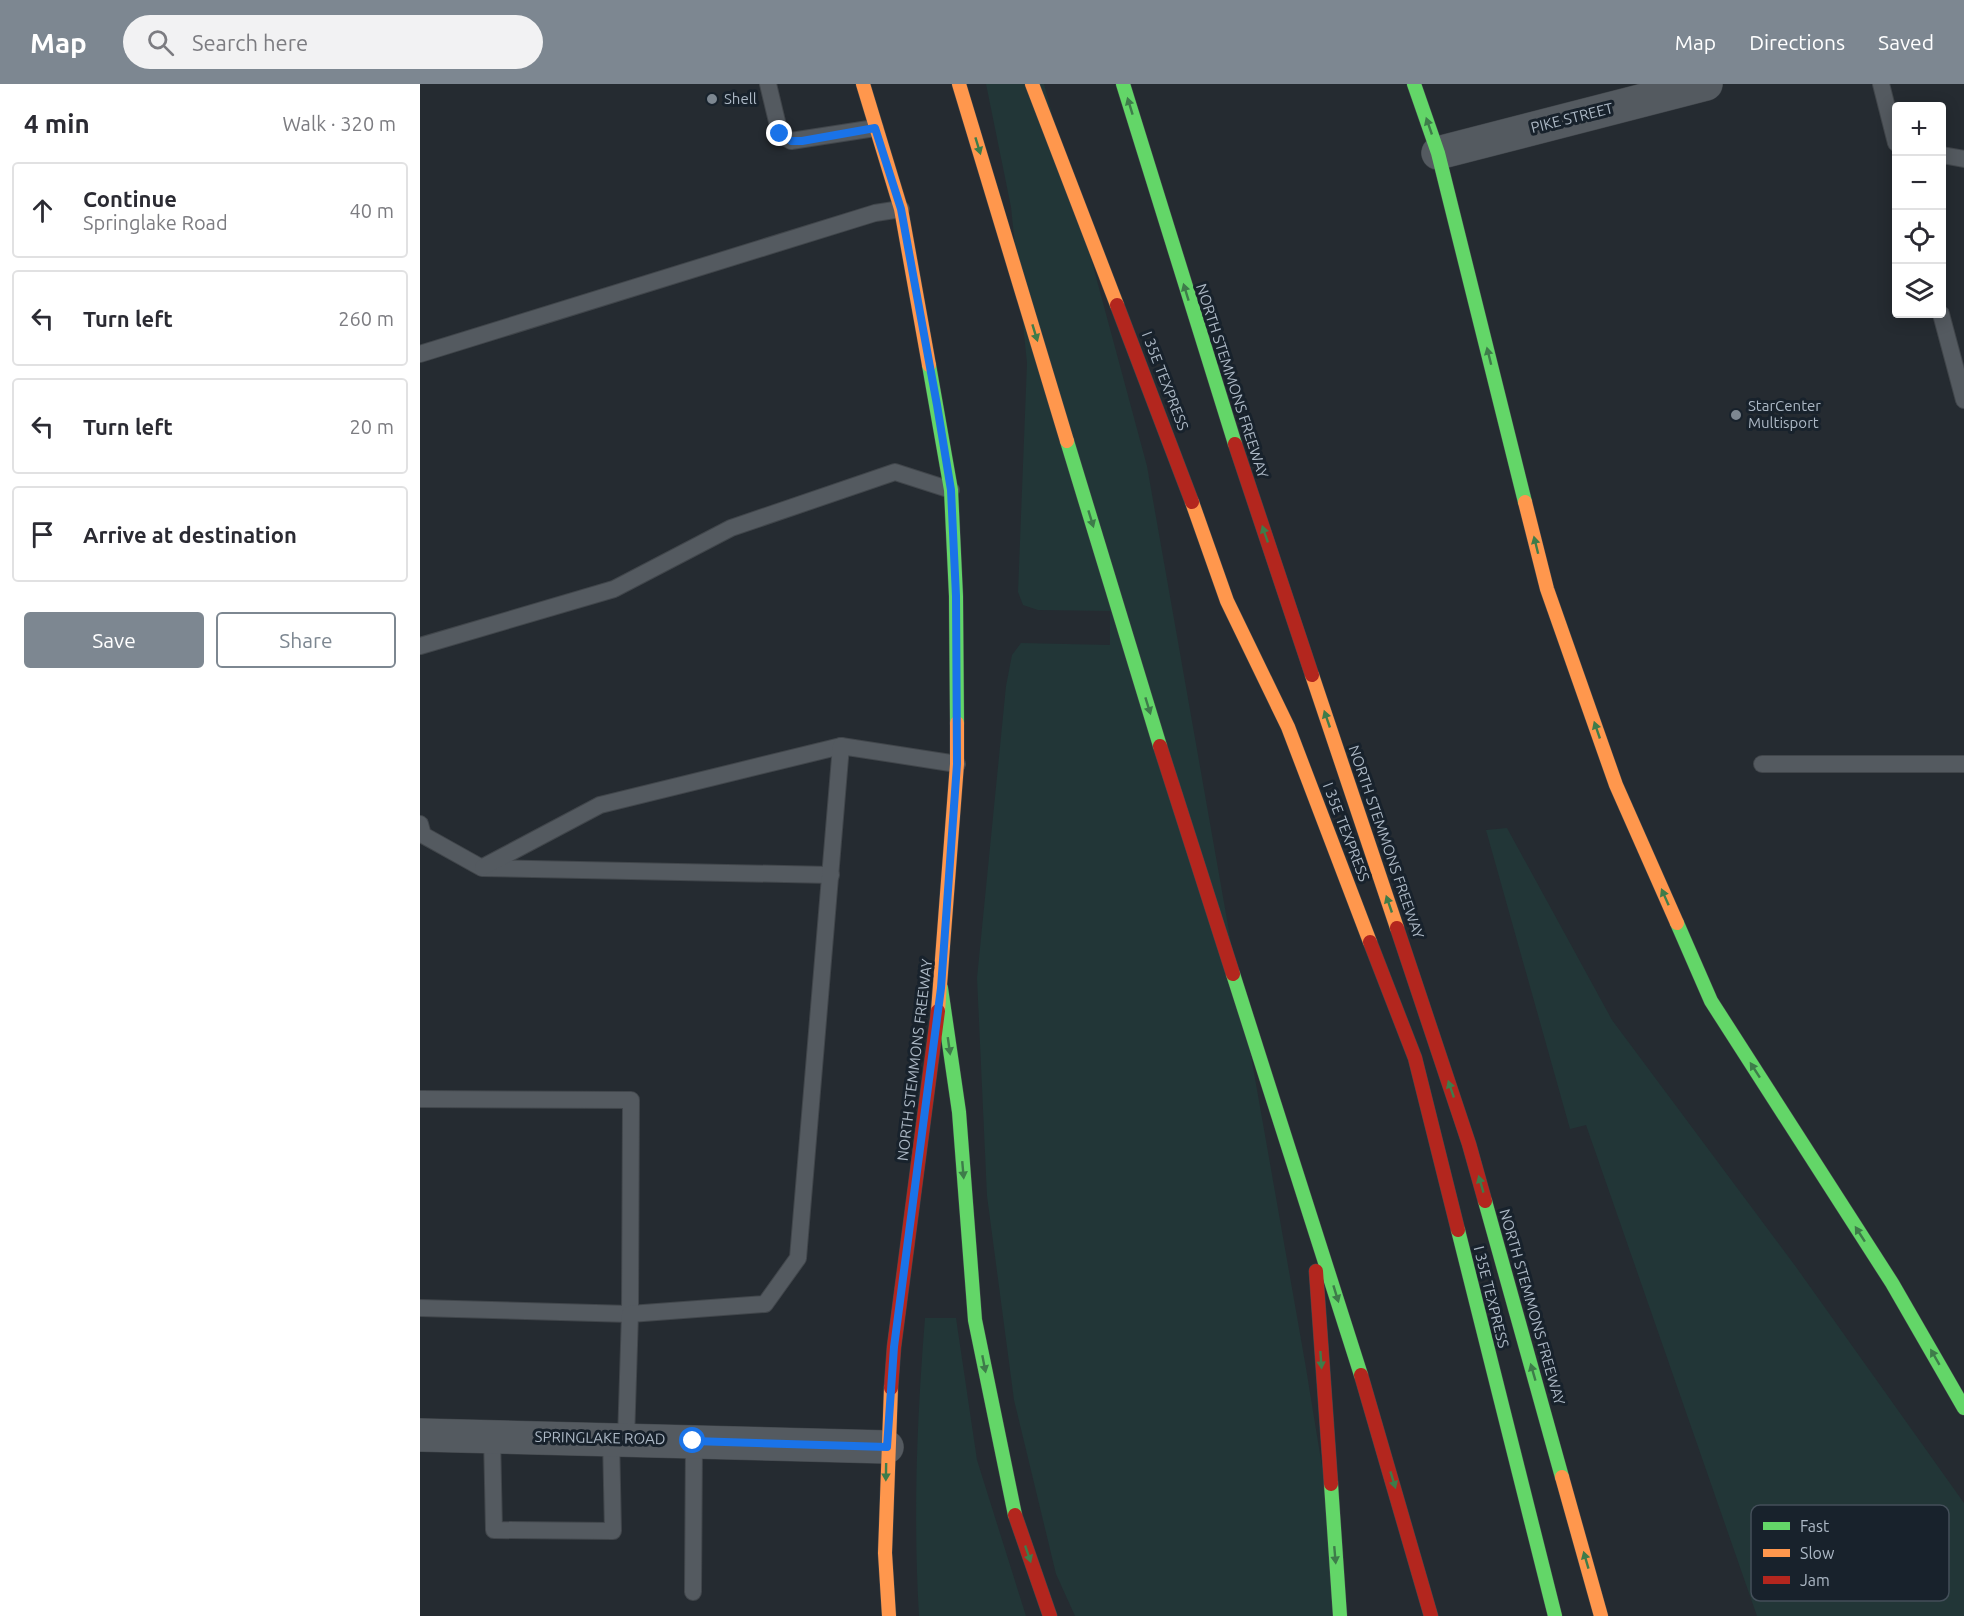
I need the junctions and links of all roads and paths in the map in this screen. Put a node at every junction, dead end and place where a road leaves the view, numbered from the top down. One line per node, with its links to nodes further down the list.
1 (768, 84): 10 (lane)
2 (863, 84): 10 (main road, NORTH STEMMONS FREEWAY)
3 (1032, 84): 43 (main road, I 35E TEXPRESS)
4 (1123, 84): 44 (main road, NORTH STEMMONS FREEWAY, one-way to 4)
5 (1414, 84): 11 (main road, one-way to 5)
6 (1706, 84): 11 (street, PIKE STREET)
7 (1881, 84): 9 (lane)
8 (960, 87): 29 (main road, one-way to 29)
9 (1892, 127)
10 (875, 128): 14 (main road, NORTH STEMMONS FREEWAY)
11 (1438, 153): 32 (main road, one-way to 11)
12 (1946, 156): 13 (lane)
13 (1964, 159)
14 (901, 209): 16 (lane); 18 (main road, NORTH STEMMONS FREEWAY)
15 (1942, 318): 17 (lane)
16 (420, 354)
17 (1964, 400)
18 (951, 490): 19 (lane); 21 (main road, NORTH STEMMONS FREEWAY)
19 (420, 646)
20 (841, 746): 21 (lane); 25 (lane); 26 (lane)
21 (957, 764): 27 (main road, NORTH STEMMONS FREEWAY)
22 (1762, 764): 23 (lane)
23 (1964, 764)
24 (420, 824): 25 (lane)
25 (482, 868): 26 (lane)
26 (831, 875): 31 (lane)
27 (941, 988): 37 (main road, NORTH STEMMONS FREEWAY); 40 (main road, one-way to 40)
28 (420, 1099): 31 (lane)
29 (1313, 1218): 41 (main road, one-way to 41); 42 (main road, one-way to 42)
30 (420, 1308): 31 (lane)
31 (630, 1314): 35 (lane)
32 (1964, 1408)
33 (420, 1435): 34 (street, SPRINGLAKE ROAD)
34 (492, 1436): 35 (street, SPRINGLAKE ROAD); 35 (lane)
35 (618, 1439): 36 (street, SPRINGLAKE ROAD)
36 (693, 1441): 37 (street, SPRINGLAKE ROAD); 38 (lane)
37 (887, 1447): 39 (main road, NORTH STEMMONS FREEWAY, one-way to 39)
38 (693, 1592)
39 (889, 1616)
40 (1050, 1616)
41 (1340, 1616)
42 (1431, 1616)
43 (1555, 1616)
44 (1601, 1616)

